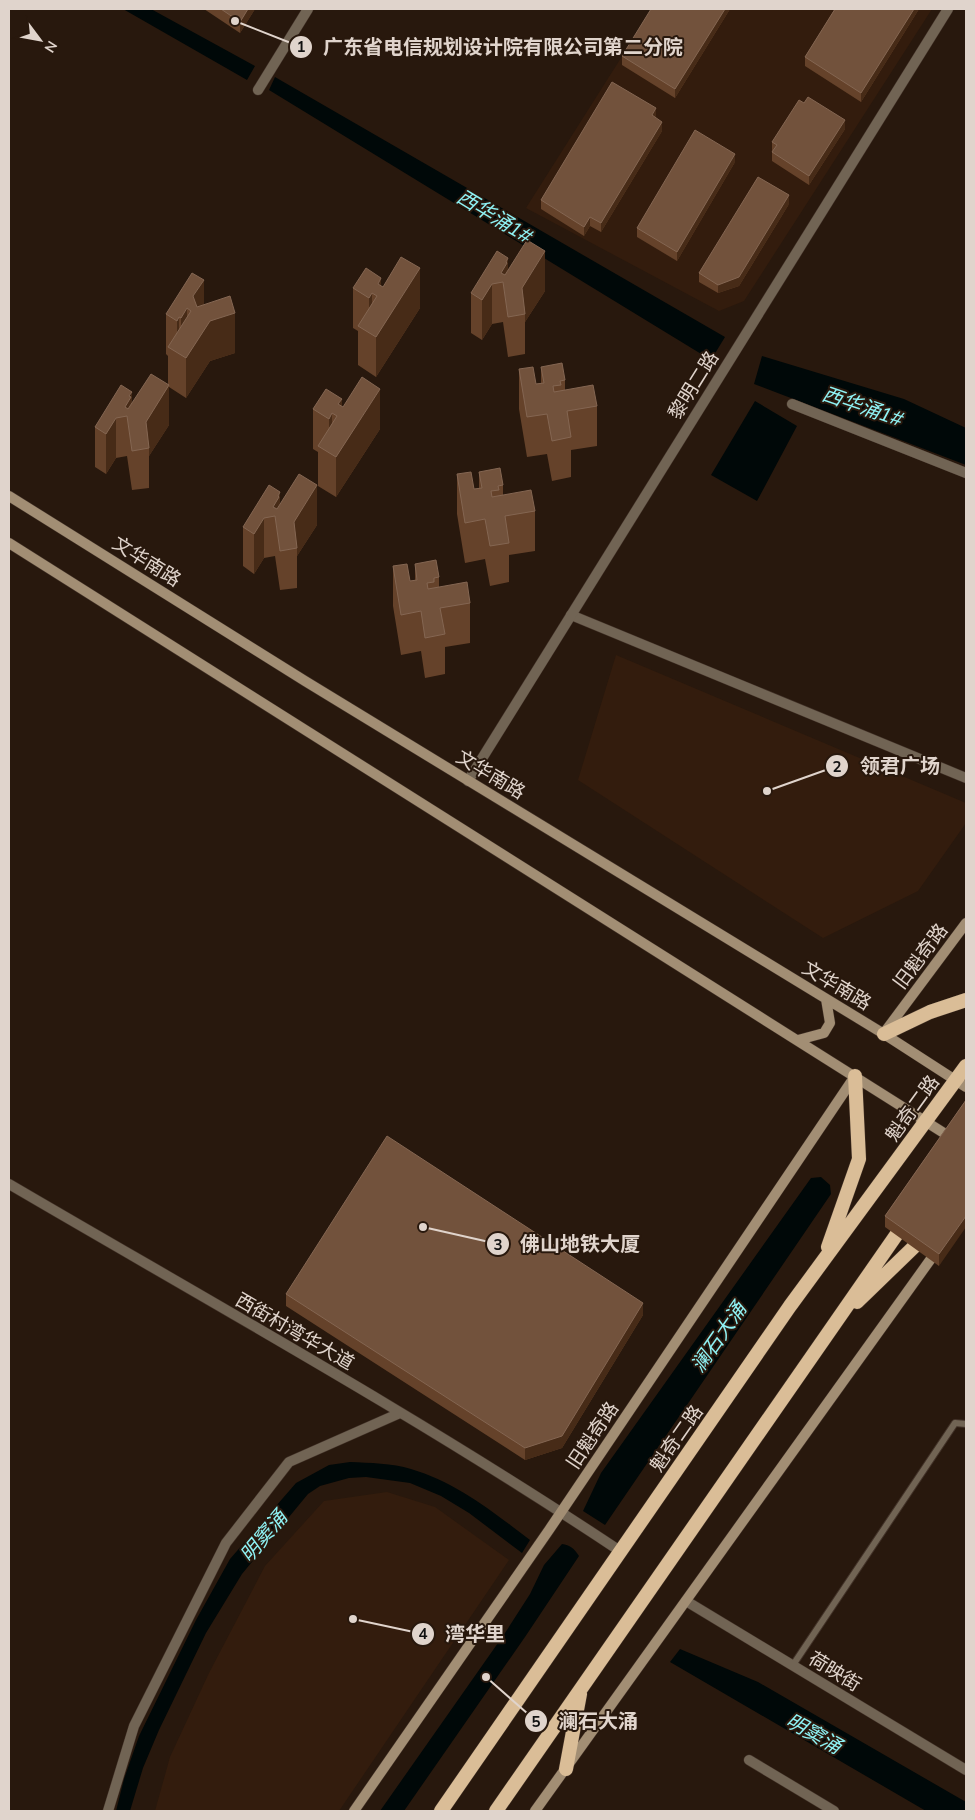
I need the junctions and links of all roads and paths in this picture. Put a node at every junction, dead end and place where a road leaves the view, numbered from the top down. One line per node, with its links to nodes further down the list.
1 (308, 9): 3 (street)
2 (948, 9): 8 (street, 黎明二路)
3 (258, 90)
4 (792, 404): 5 (street)
5 (966, 473)
6 (9, 496): 10 (main road, 文华南路)
7 (9, 543): 15 (main road)
8 (571, 615): 9 (street); 10 (street, 黎明二路)
9 (966, 778)
10 (468, 781): 12 (main road, 文华南路)
11 (966, 924): 14 (main road, 旧魁奇路)
12 (826, 999): 14 (main road, 文华南路); 15 (main road)
13 (966, 1000): 14 (highway)
14 (884, 1034): 18 (main road, 文华南路)
15 (798, 1040): 17 (main road)
16 (966, 1066): 18 (highway, 魁奇二路)
17 (855, 1076): 19 (main road); 24 (highway); 28 (main road, 旧魁奇路)
18 (961, 1084): 19 (highway, 魁奇二路)
19 (926, 1121): 20 (main road); 24 (highway, 魁奇二路)
20 (962, 1144)
21 (9, 1184): 26 (street, 西街村湾华大道)
22 (915, 1208): 25 (highway)
23 (939, 1236): 25 (highway); 30 (main road)
24 (823, 1262): 29 (highway, 魁奇二路)
25 (822, 1342): 32 (highway)
26 (400, 1413): 28 (street, 西街村湾华大道); 36 (street)
27 (966, 1424): 31 (lane)
28 (561, 1512): 29 (street, 西街村湾华大道); 37 (main road, 旧魁奇路)
29 (620, 1551): 38 (highway, 魁奇二路)
30 (686, 1601): 31 (street, 荷映街); 34 (main road)
31 (793, 1665): 35 (street, 荷映街)
32 (581, 1688): 34 (highway); 39 (highway)
33 (749, 1760): 41 (street)
34 (566, 1769): 40 (main road)
35 (966, 1770)
36 (108, 1811)
37 (354, 1811)
38 (441, 1811)
39 (496, 1811)
40 (535, 1811)
41 (834, 1811)

